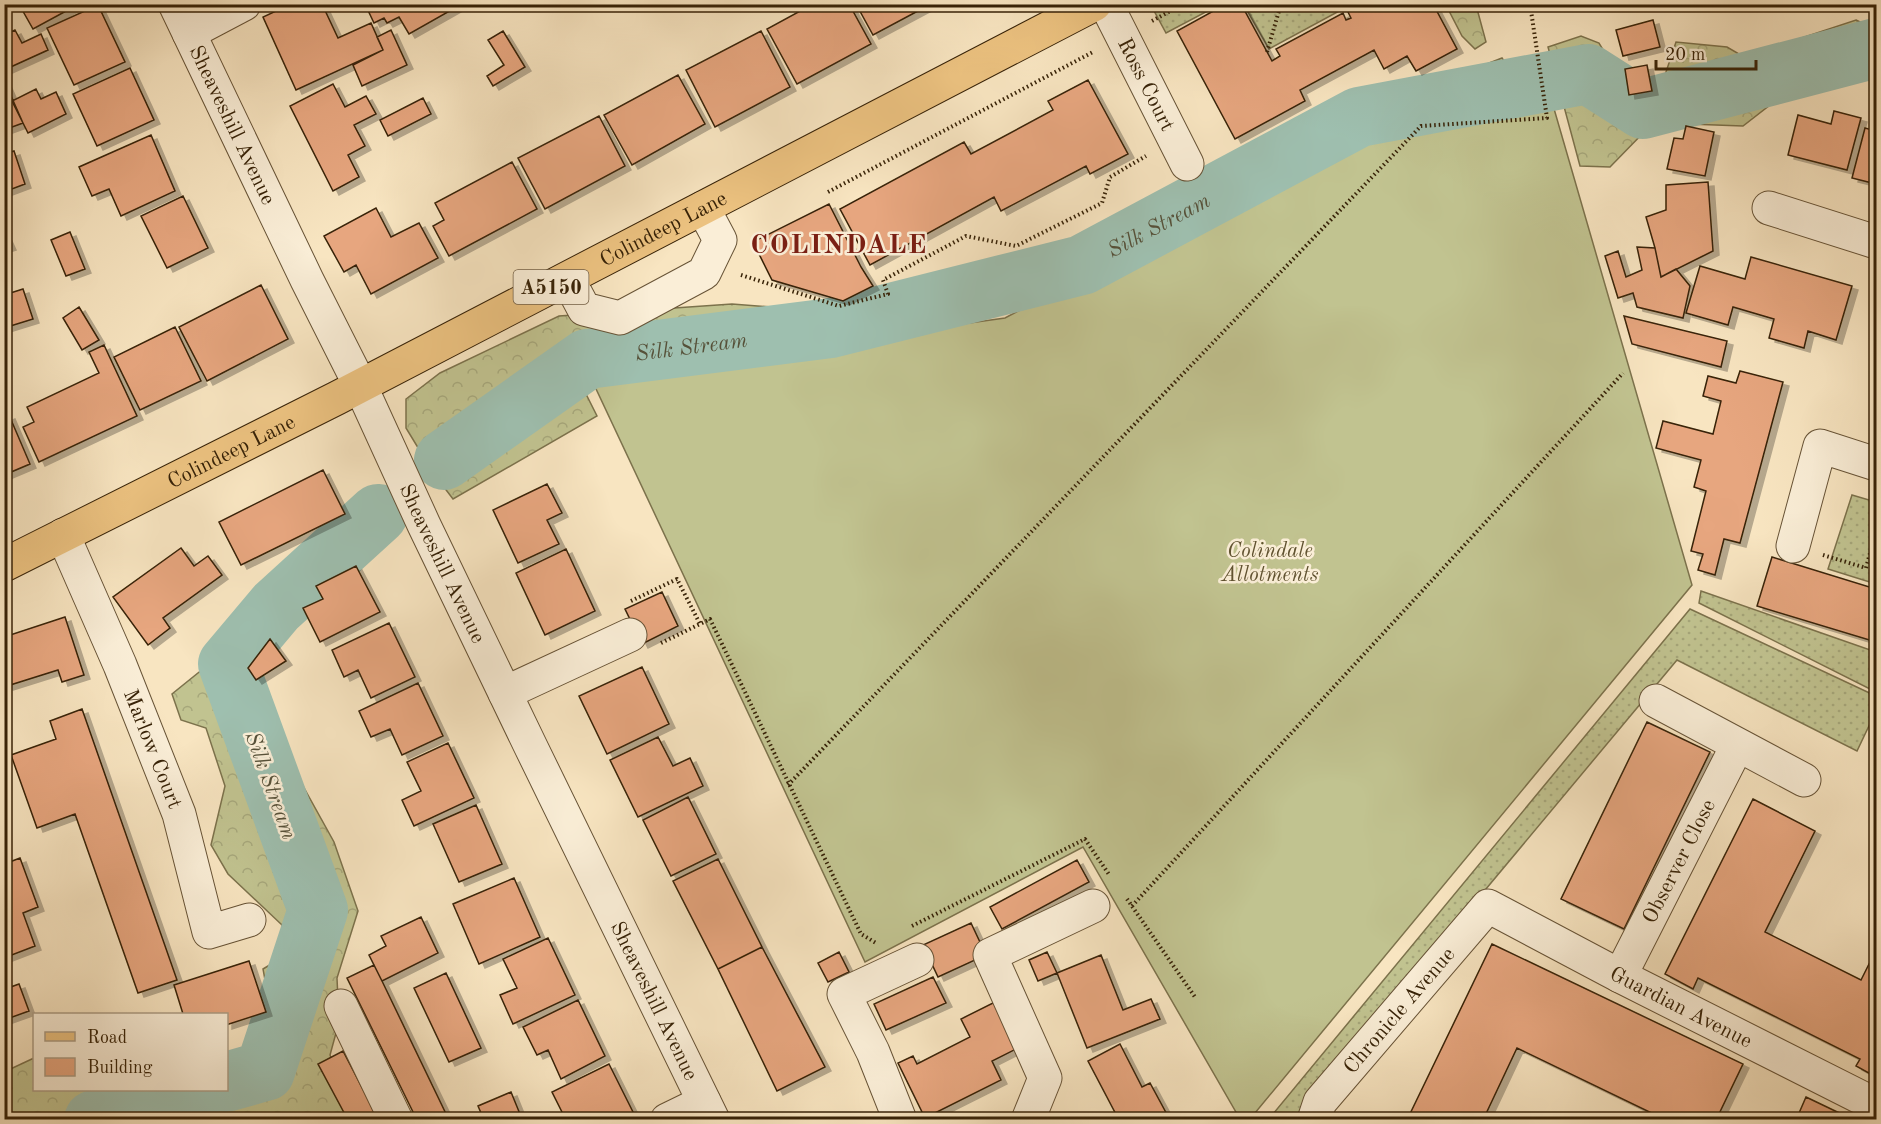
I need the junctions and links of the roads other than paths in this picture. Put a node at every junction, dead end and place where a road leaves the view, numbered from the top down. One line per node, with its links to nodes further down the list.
1 (244, 4): 4 (street)
2 (1095, 4): 6 (main road, Colindeep Lane / A5150)
3 (1106, 4): 5 (street, Ross Court)
4 (182, 19): 10 (street, Sheaveshill Avenue)
5 (1181, 152)
6 (703, 208): 9 (main road, Colindeep Lane / A5150); 9 (street)
7 (1769, 208): 8 (street)
8 (1876, 242)
9 (568, 279): 10 (main road, Colindeep Lane / A5150)
10 (360, 385): 12 (main road, Colindeep Lane / A5150); 16 (street, Sheaveshill Avenue)
11 (1876, 464): 13 (street)
12 (63, 535): 14 (main road, Colindeep Lane / A5150); 22 (street, Marlow Court)
13 (1793, 546)
14 (5, 562)
15 (630, 635): 16 (street)
16 (505, 693): 27 (street, Sheaveshill Avenue)
17 (1656, 701): 18 (street)
18 (1737, 746): 19 (street); 24 (street, Observer Close)
19 (1804, 780)
20 (1093, 906): 31 (street)
21 (1488, 906): 24 (street, Guardian Avenue); 32 (street, Chronicle Avenue)
22 (249, 920)
23 (916, 960): 30 (street)
24 (1620, 976): 26 (street, Guardian Avenue)
25 (340, 1006): 28 (street)
26 (1876, 1106)
27 (708, 1111): 29 (street)
28 (396, 1119)
29 (667, 1119)
30 (900, 1119)
31 (1028, 1119)
32 (1314, 1119)

